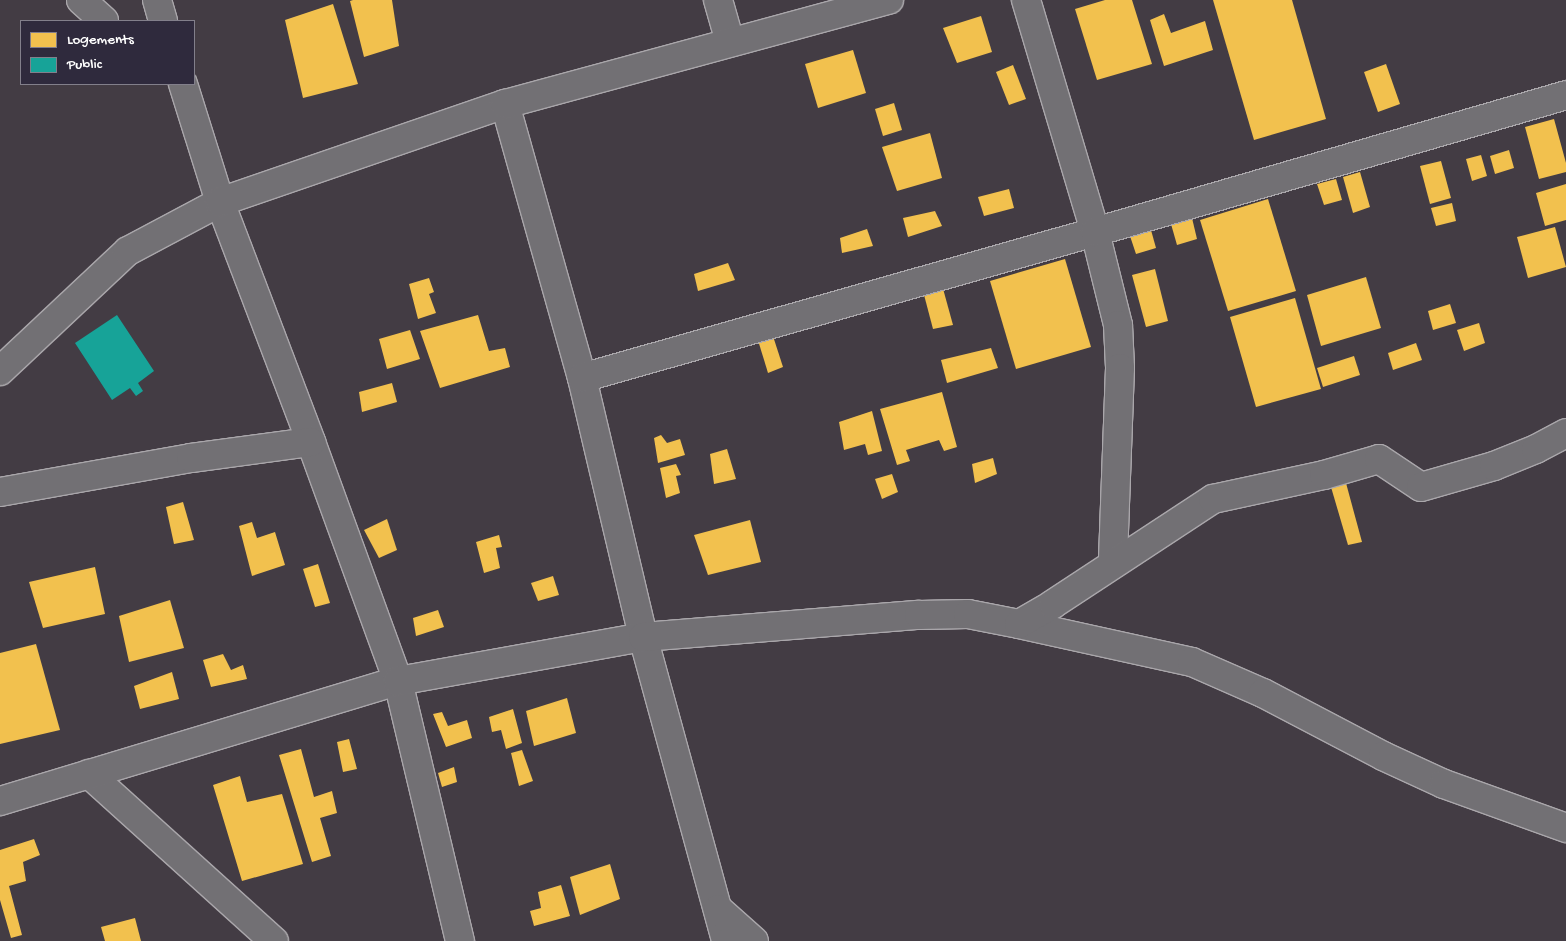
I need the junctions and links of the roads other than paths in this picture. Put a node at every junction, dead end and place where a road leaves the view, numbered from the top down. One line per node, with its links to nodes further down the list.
1 (81, 0): 6 (street)
2 (157, 0): 7 (street)
3 (718, 0): 8 (street)
4 (889, 0): 8 (street)
5 (1026, 0): 13 (street)
6 (103, 20)
7 (163, 20)
8 (730, 42): 11 (street)
9 (183, 85): 12 (street)
10 (1566, 95): 13 (street)
11 (505, 104): 12 (street); 15 (street)
12 (220, 202): 14 (street); 17 (street)
13 (1095, 232): 15 (street); 19 (street)
14 (0, 371)
15 (582, 378): 21 (street)
16 (1566, 434): 19 (street)
17 (311, 442): 18 (street); 22 (street)
18 (0, 492)
19 (1113, 563): 20 (street)
20 (1019, 624): 21 (street); 25 (street)
21 (643, 637): 22 (street); 26 (street)
22 (398, 681): 23 (street); 28 (street)
23 (89, 774): 24 (street); 27 (street)
24 (0, 801)
25 (1566, 828)
26 (718, 909): 29 (street); 30 (street)
27 (274, 941)
28 (460, 941)
29 (726, 941)
30 (754, 941)

